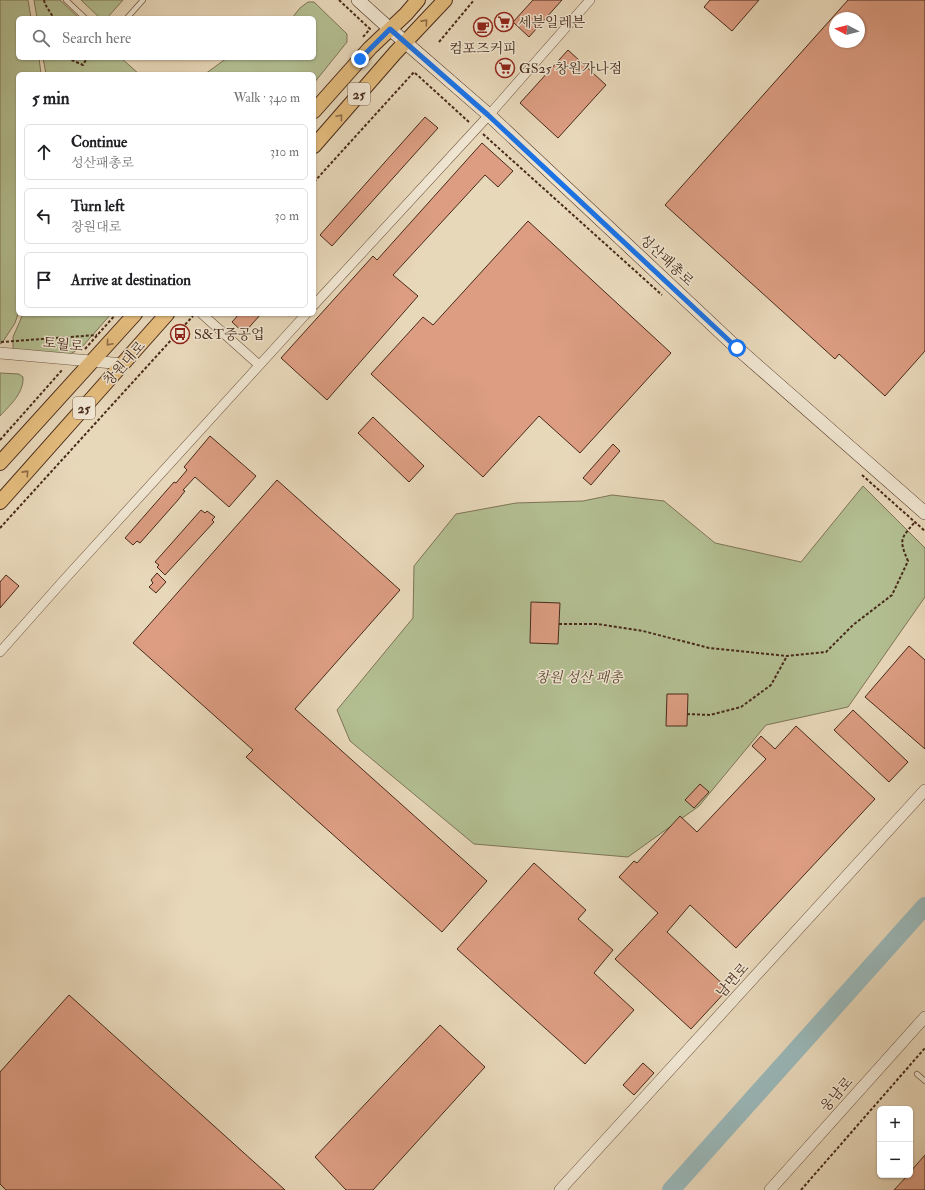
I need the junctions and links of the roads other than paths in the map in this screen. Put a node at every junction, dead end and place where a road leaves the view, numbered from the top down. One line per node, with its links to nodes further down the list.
1 (66, 0): 7 (lane)
2 (143, 0): 8 (lane)
3 (358, 0): 9 (main road, 성산패총로)
4 (418, 0): 9 (main road, 25)
5 (445, 0): 10 (main road, 25, one-way to 5)
6 (590, 0): 12 (street)
7 (83, 16)
8 (129, 16)
9 (390, 29): 10 (main road, 성산패총로); 11 (main road, 25)
10 (406, 43): 12 (main road, 성산패총로); 13 (main road, 25, one-way to 10)
11 (316, 109)
12 (488, 115): 14 (street); 25 (main road, 성산패총로)
13 (316, 144)
14 (316, 303)
15 (133, 316): 20 (main road, 창원대로 / 25, one-way to 20)
16 (165, 316): 21 (main road, 창원대로 / 25)
17 (204, 316): 22 (street)
18 (304, 316): 22 (street)
19 (0, 353): 20 (street, 토월로)
20 (92, 361): 21 (street, 토월로); 23 (main road, 창원대로 / 25)
21 (124, 364): 24 (main road, 창원대로 / 25, one-way to 21)
22 (258, 365): 26 (street)
23 (0, 463)
24 (0, 502)
25 (924, 512)
26 (0, 652)
27 (925, 790): 31 (street, 남면로)
28 (925, 1017): 32 (street, 웅남로)
29 (917, 1074): 30 (lane)
30 (925, 1081)
31 (560, 1190)
32 (770, 1190)

